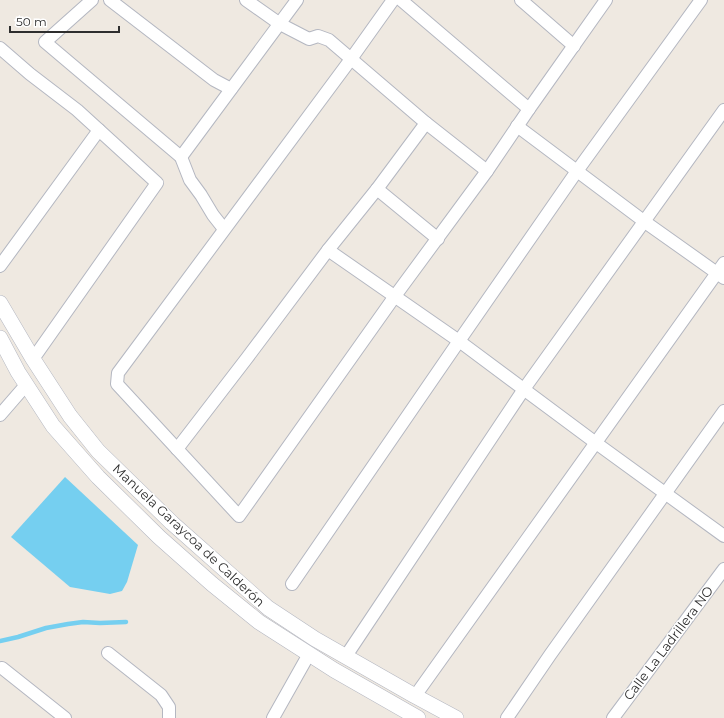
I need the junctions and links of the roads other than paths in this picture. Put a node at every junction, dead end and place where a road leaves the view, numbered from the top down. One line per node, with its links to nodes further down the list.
1 (92, 0): 20 (street)
2 (110, 0): 14 (street)
3 (246, 0): 10 (street)
4 (297, 0): 10 (street)
5 (393, 0): 13 (street)
6 (401, 0): 15 (street)
7 (521, 0): 11 (street)
8 (606, 0): 11 (street)
9 (701, 0): 21 (street)
10 (280, 24): 13 (street); 14 (street)
11 (574, 46): 15 (street)
12 (0, 48): 19 (street)
13 (351, 59): 17 (street); 25 (street)
14 (231, 89): 20 (street)
15 (529, 109): 18 (street)
16 (724, 110): 24 (street)
17 (426, 123): 22 (street); 23 (street)
18 (517, 126): 21 (street); 22 (street)
19 (99, 130): 28 (street); 34 (street)
20 (181, 157): 25 (street)
21 (578, 171): 24 (street); 33 (street)
22 (487, 172): 26 (street)
23 (378, 189): 26 (street); 27 (street)
24 (645, 222): 29 (street); 36 (street)
25 (224, 229): 40 (street)
26 (438, 239): 30 (street)
27 (328, 250): 30 (street); 40 (street)
28 (0, 266)
29 (722, 272): 39 (street)
30 (395, 296): 33 (street); 40 (street)
31 (0, 303): 34 (street, Manuela Garaycoa de Calderón)
32 (0, 338): 35 (street, Manuela Garaycoa de Calderón)
33 (459, 341): 36 (street); 44 (street)
34 (33, 360): 47 (street, Manuela Garaycoa de Calderón)
35 (26, 385): 38 (street); 46 (street, Manuela Garaycoa de Calderón)
36 (524, 390): 39 (street); 47 (street)
37 (724, 411): 41 (street)
38 (0, 415)
39 (596, 443): 41 (street); 49 (street)
40 (177, 449)
41 (665, 493): 42 (street); 55 (street)
42 (724, 536)
43 (724, 568): 56 (street, Calle La Ladrillera NO)
44 (292, 584)
45 (108, 653): 51 (street)
46 (309, 654): 52 (street); 53 (street, Manuela Garaycoa de Calderón)
47 (346, 656): 49 (street, Manuela Garaycoa de Calderón)
48 (2, 668): 50 (street)
49 (415, 696): 54 (street, Manuela Garaycoa de Calderón)
50 (65, 718)
51 (169, 718)
52 (274, 718)
53 (418, 718)
54 (456, 718)
55 (507, 718)
56 (613, 718)

